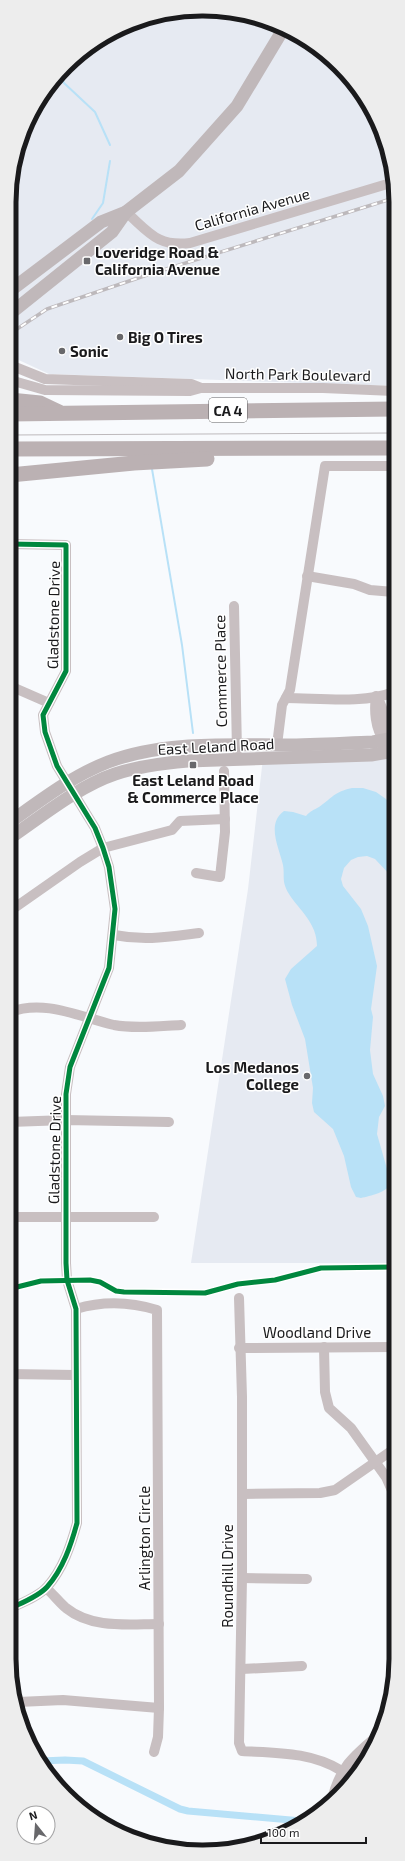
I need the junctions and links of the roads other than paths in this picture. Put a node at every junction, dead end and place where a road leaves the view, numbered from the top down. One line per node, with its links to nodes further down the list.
1 (281, 33): 3 (main road)
2 (388, 184): 3 (street, California Avenue)
3 (126, 212): 4 (main road); 5 (main road)
4 (16, 286)
5 (16, 308)
6 (16, 367): 8 (street, North Park Boulevard)
7 (16, 382): 8 (street, North Park Boulevard)
8 (201, 388): 9 (street, North Park Boulevard)
9 (389, 391)
10 (16, 401): 12 (highway)
11 (389, 409): 12 (highway, CA 4)
12 (62, 413): 13 (highway, CA 4)
13 (16, 414)
14 (338, 448): 15 (highway); 16 (highway); 18 (highway)
15 (389, 448)
16 (16, 449)
17 (389, 466): 20 (street)
18 (16, 474)
19 (16, 544): 27 (street, Gladstone Drive)
20 (307, 576): 21 (street); 26 (street)
21 (389, 592)
22 (234, 606): 29 (street, Commerce Place)
23 (16, 689): 27 (street)
24 (389, 693): 25 (street)
25 (376, 696): 26 (street); 28 (street)
26 (286, 698): 30 (street)
27 (49, 703): 35 (street, Gladstone Drive)
28 (389, 742)
29 (236, 745): 30 (main road, East Leland Road); 33 (street, Commerce Place); 35 (main road, East Leland Road)
30 (277, 745): 31 (main road, East Leland Road)
31 (389, 745)
32 (389, 745): 33 (main road, East Leland Road)
33 (236, 759): 36 (main road, East Leland Road)
34 (224, 771): 38 (street)
35 (68, 782): 36 (street, Gladstone Drive); 37 (main road, East Leland Road)
36 (75, 795): 39 (main road, East Leland Road); 40 (street, Gladstone Drive)
37 (16, 818)
38 (225, 819): 40 (street); 41 (street)
39 (16, 834)
40 (103, 848): 42 (street); 44 (street, Gladstone Drive)
41 (196, 873)
42 (16, 907)
43 (199, 933): 44 (street)
44 (114, 935): 46 (street, Gladstone Drive)
45 (16, 1011): 46 (street)
46 (89, 1017): 47 (street); 48 (street, Gladstone Drive)
47 (181, 1025)
48 (66, 1120): 49 (street); 50 (street); 52 (street, Gladstone Drive)
49 (16, 1122)
50 (169, 1122)
51 (16, 1217): 52 (street)
52 (65, 1217): 53 (street); 55 (street, Gladstone Drive)
53 (154, 1217)
54 (239, 1298): 58 (street, Roundhill Drive)
55 (76, 1309): 60 (street, Gladstone Drive); 69 (street, Arlington Circle)
56 (324, 1347): 57 (street, Woodland Drive); 58 (street, Woodland Drive); 62 (street)
57 (389, 1347)
58 (239, 1348): 64 (street, Roundhill Drive)
59 (16, 1374): 60 (street)
60 (75, 1375): 67 (street, Gladstone Drive)
61 (389, 1452): 62 (street)
62 (374, 1462): 63 (street); 64 (street)
63 (389, 1484)
64 (242, 1494): 65 (street, Roundhill Drive)
65 (242, 1578): 66 (street); 71 (street, Roundhill Drive)
66 (307, 1579)
67 (46, 1588): 68 (street, Gladstone Drive); 69 (street)
68 (16, 1606)
69 (159, 1624): 73 (street, Arlington Circle)
70 (302, 1666): 71 (street)
71 (242, 1669): 76 (street, Roundhill Drive)
72 (21, 1702): 73 (street)
73 (159, 1708): 75 (street, Arlington Circle)
74 (369, 1743): 76 (street)
75 (154, 1752)
76 (342, 1771): 77 (street)
77 (336, 1788)

